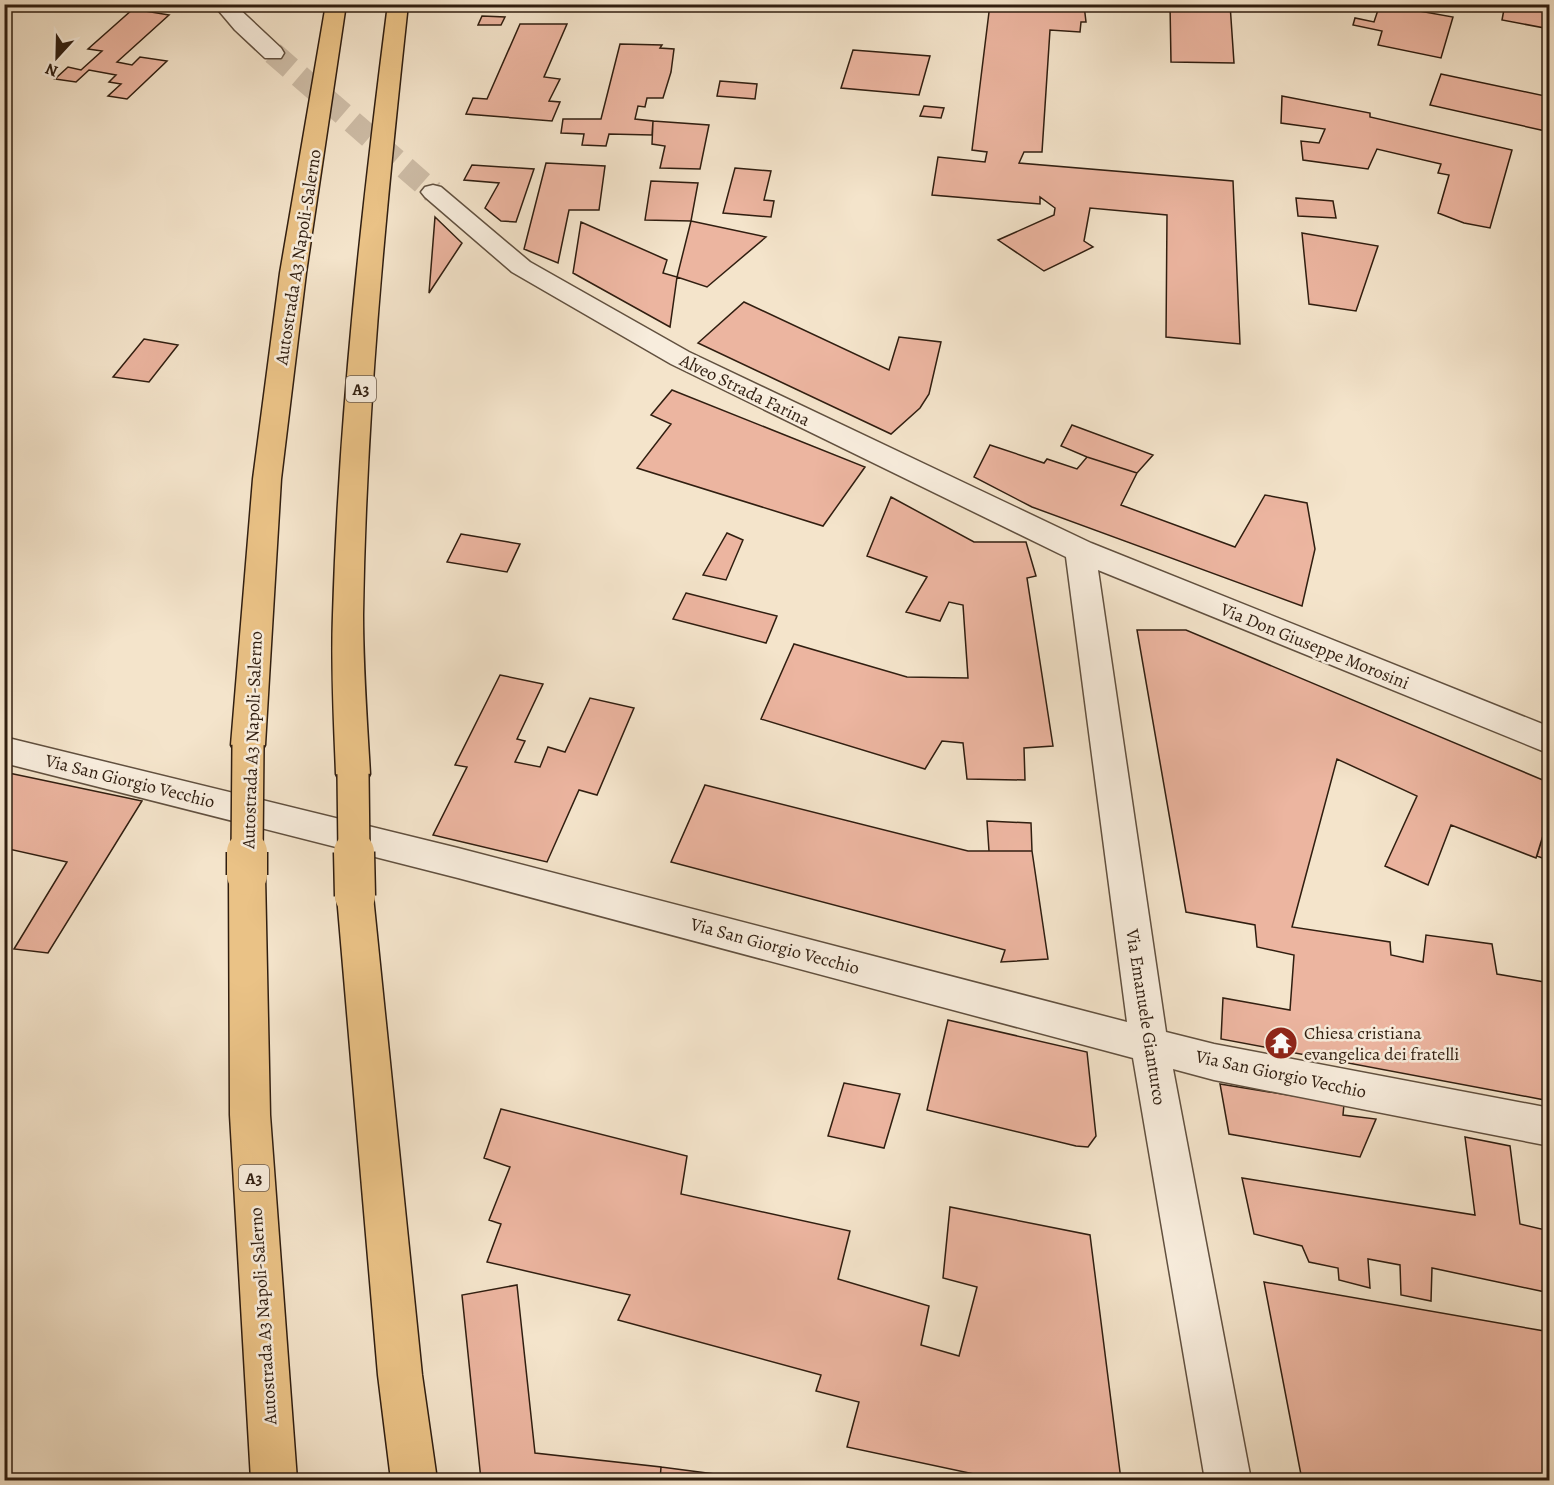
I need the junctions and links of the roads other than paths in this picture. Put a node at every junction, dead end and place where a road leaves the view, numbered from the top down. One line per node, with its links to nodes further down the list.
1 (223, 4): 4 (street)
2 (336, 4): 11 (highway, Autostrada A3 Napoli-Salerno / A3, bridge)
3 (398, 4): 12 (highway, A3, bridge)
4 (273, 53)
5 (434, 192): 6 (street, Alveo Strada Farina)
6 (1080, 552): 7 (street, Via Don Giuseppe Morosini); 9 (street, Via Emanuele Gianturco)
7 (1550, 741)
8 (4, 750): 9 (street, Via San Giorgio Vecchio)
9 (1149, 1043): 10 (street, Via San Giorgio Vecchio); 13 (street, Via Emanuele Gianturco)
10 (1550, 1127)
11 (274, 1480)
12 (414, 1480)
13 (1228, 1480)

